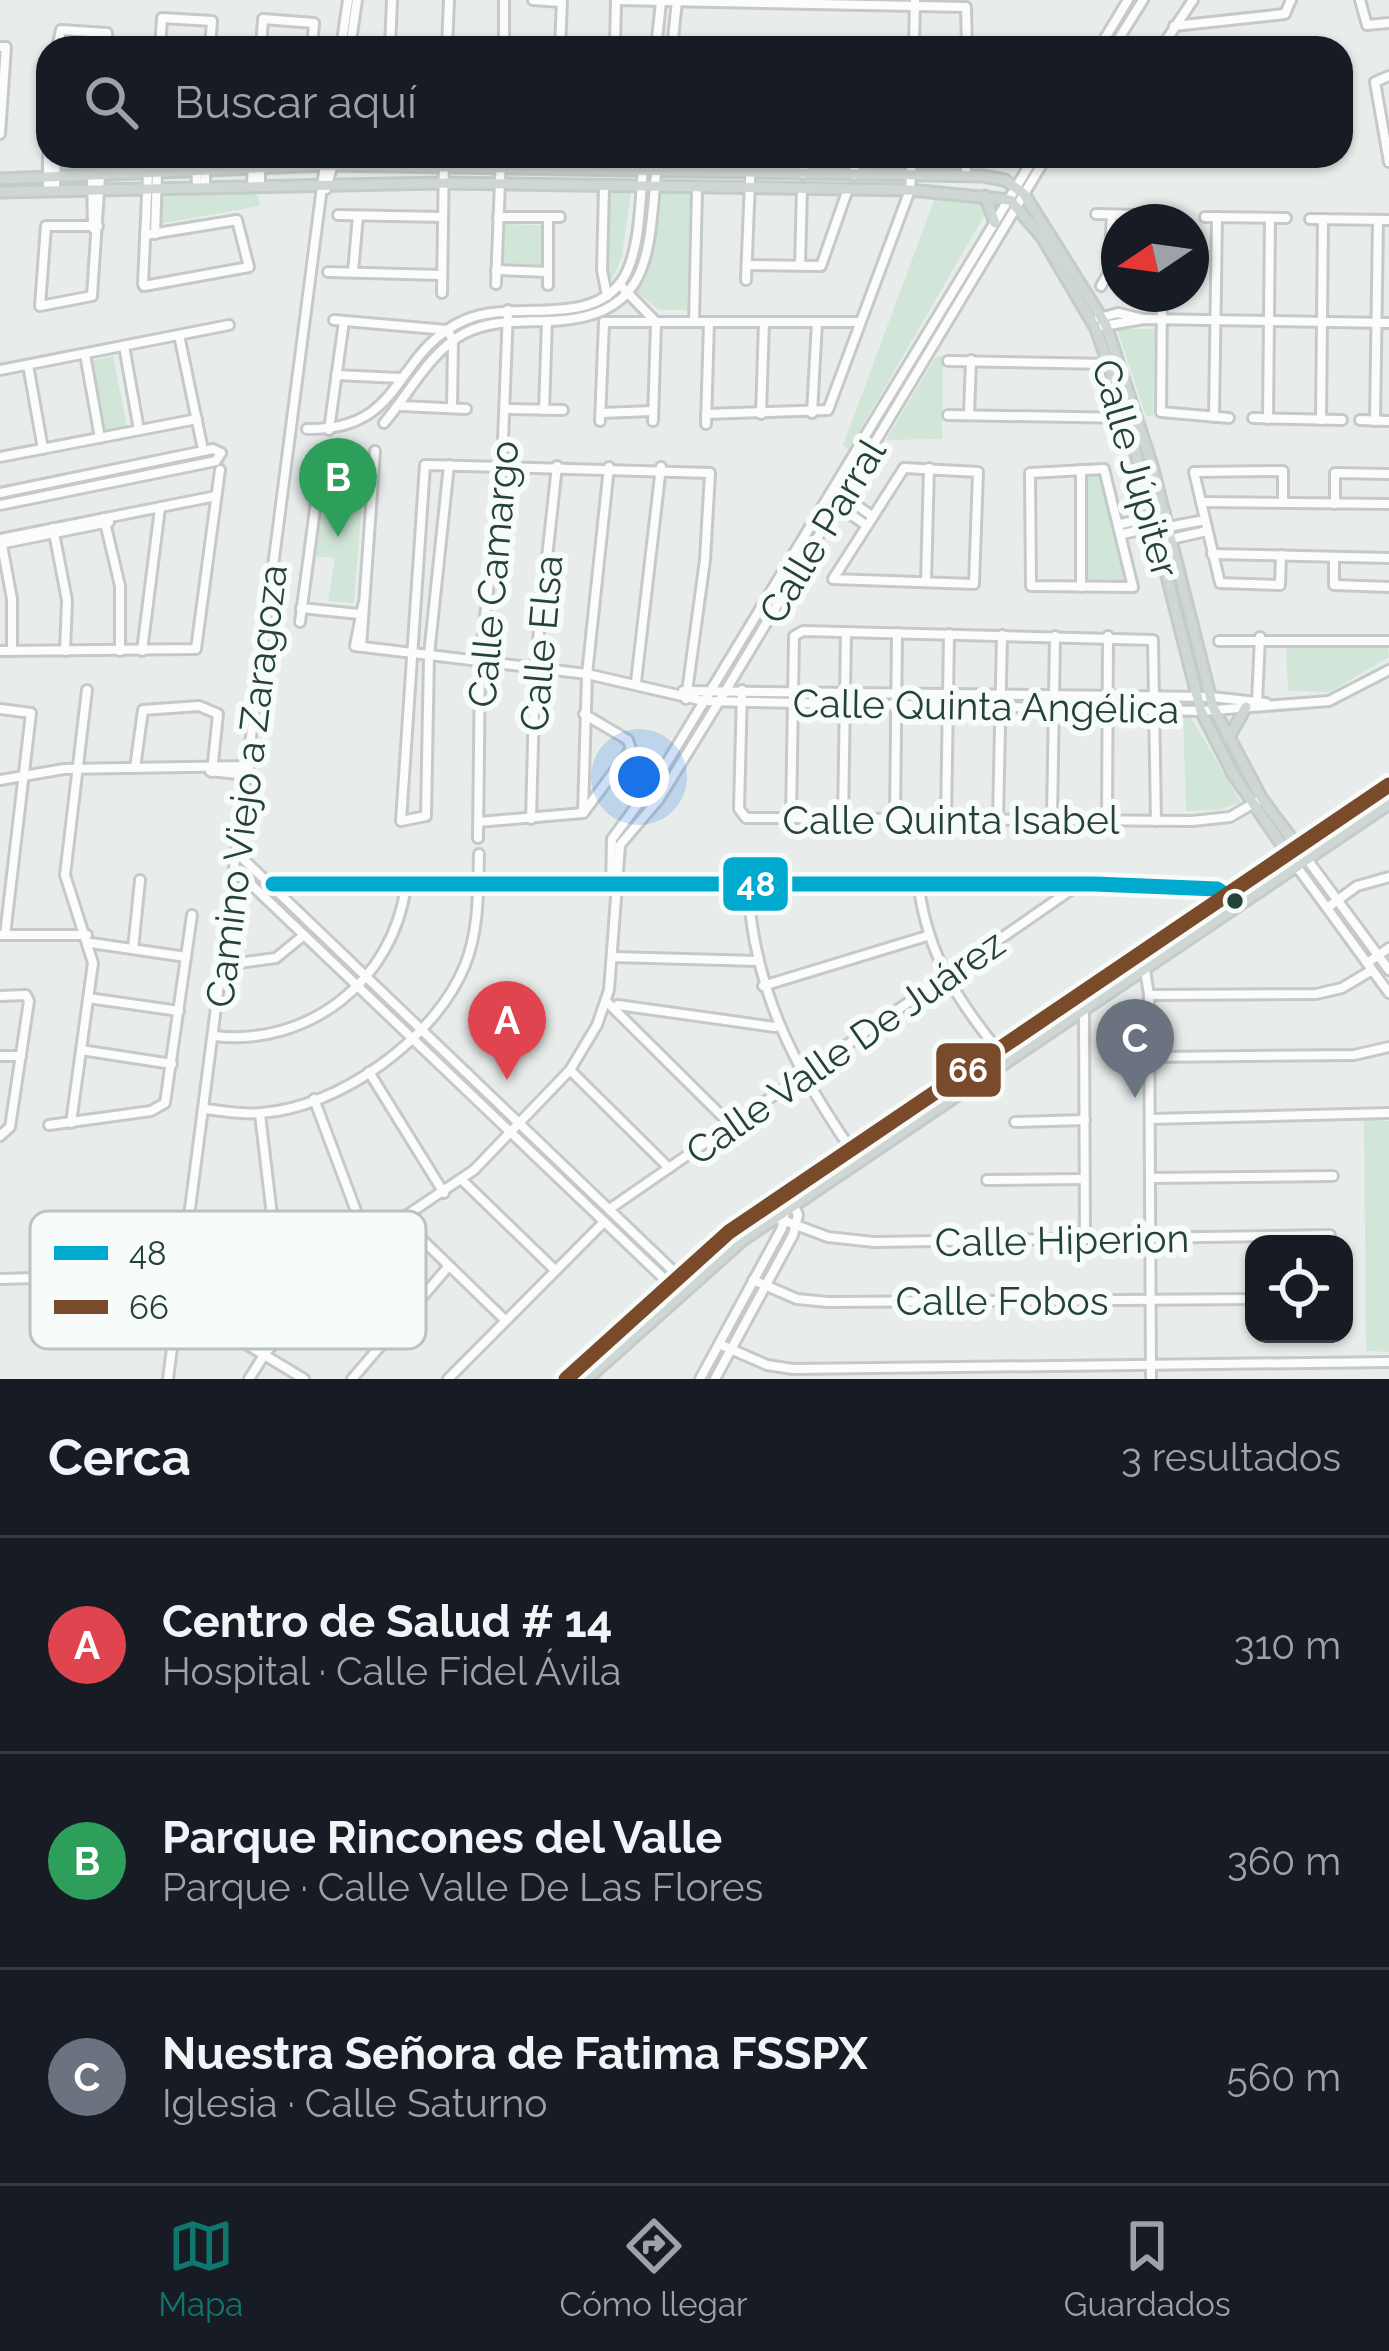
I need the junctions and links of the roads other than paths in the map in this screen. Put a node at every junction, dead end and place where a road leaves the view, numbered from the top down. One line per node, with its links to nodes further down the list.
1 (352, 0): 24 (street)
2 (392, 0): 25 (street)
3 (449, 0): 26 (street)
4 (504, 0): 27 (street)
5 (532, 0): 12 (street)
6 (616, 0): 13 (street); 29 (street)
7 (1129, 0): 34 (street)
8 (1143, 0): 35 (street)
9 (1192, 0): 17 (street)
10 (1291, 0): 17 (street)
11 (1360, 0): 16 (street)
12 (561, 1): 28 (street)
13 (661, 1): 14 (street); 30 (street)
14 (677, 2): 15 (street); 31 (street)
15 (914, 3): 32 (street); 33 (street)
16 (1389, 23)
17 (1174, 26): 36 (street)
18 (60, 36): 19 (street)
19 (107, 36)
20 (161, 36): 21 (street)
21 (211, 36)
22 (262, 36): 23 (street)
23 (313, 36)
24 (347, 36)
25 (390, 36)
26 (448, 36)
27 (504, 36)
28 (560, 36)
29 (615, 36)
30 (657, 36)
31 (673, 36)
32 (914, 36)
33 (967, 36)
34 (1106, 36)
35 (1120, 36)
36 (1168, 36)
37 (0, 47): 40 (street)
38 (1389, 76): 39 (street)
39 (1386, 128): 41 (street)
40 (0, 134)
41 (1389, 162)
42 (52, 168): 66 (street)
43 (200, 168): 62 (street)
44 (202, 168): 62 (street)
45 (256, 168): 60 (street)
46 (283, 168): 60 (main road)
47 (329, 168): 74 (street, Camino Viejo a Zaragoza)
48 (443, 168): 71 (street)
49 (499, 168): 72 (street)
50 (606, 168): 58 (main road)
51 (751, 168): 61 (street)
52 (803, 168): 64 (street)
53 (854, 168): 65 (street)
54 (911, 168): 68 (street)
55 (966, 168): 69 (street)
56 (1030, 168): 89 (street, Calle Parral)
57 (1038, 168): 89 (street, Calle Parral)
58 (642, 170): 59 (main road); 77 (street)
59 (656, 170): 61 (main road); 79 (street)
60 (256, 172): 62 (main road); 73 (street)
61 (751, 172): 64 (main road); 80 (street)
62 (201, 173): 63 (main road); 75 (street)
63 (152, 174): 67 (main road); 78 (street)
64 (803, 174): 65 (main road)
65 (854, 175): 68 (main road)
66 (52, 176): 67 (main road); 70 (main road); 82 (street)
67 (96, 176): 83 (street)
68 (911, 176): 69 (main road); 86 (street)
69 (966, 176): 89 (main road)
70 (0, 180): 87 (street)
71 (443, 183): 72 (main road); 74 (main road); 94 (street)
72 (498, 184): 76 (main road); 95 (street)
73 (256, 186): 74 (main road); 75 (main road)
74 (325, 186): 271 (street, Camino Viejo a Zaragoza)
75 (201, 187): 78 (main road)
76 (604, 187): 77 (main road); 122 (street)
77 (640, 187): 79 (main road); 118 (street)
78 (152, 188): 83 (main road); 108 (street)
79 (655, 188): 84 (main road); 121 (street)
80 (750, 188): 81 (main road); 84 (main road); 109 (street)
81 (802, 188): 85 (main road); 110 (street)
82 (52, 189): 83 (main road); 87 (main road)
83 (96, 189): 107 (street)
84 (697, 189): 132 (street)
85 (848, 189): 86 (main road); 110 (street)
86 (910, 190): 88 (main road); 136 (street)
87 (0, 192)
88 (985, 196): 89 (main road); 106 (main road)
89 (1017, 196): 106 (street, Calle Parral); 138 (main road, Calle Júpiter); 199 (street, Calle Parral)
90 (1096, 214): 91 (street)
91 (1101, 214)
92 (338, 215): 93 (street)
93 (358, 216): 94 (street); 113 (street)
94 (443, 217): 115 (street)
95 (498, 217): 96 (street); 111 (street)
96 (548, 217): 97 (street); 114 (street)
97 (560, 217)
98 (1209, 217): 99 (street)
99 (1217, 217): 100 (street); 127 (street)
100 (1270, 218): 101 (street); 128 (street)
101 (1286, 218)
102 (1310, 219): 103 (street)
103 (1323, 219): 104 (street); 137 (street)
104 (1378, 220): 105 (street); 139 (street)
105 (1389, 220)
106 (995, 223): 197 (street, Calle Parral)
107 (95, 228): 107 (street)
108 (150, 234): 108 (street)
109 (747, 265): 110 (street); 116 (street)
110 (800, 266)
111 (496, 270): 114 (street); 117 (street)
112 (328, 272): 113 (street)
113 (352, 272): 115 (street)
114 (548, 272): 119 (street)
115 (442, 275): 120 (street)
116 (746, 280)
117 (496, 284)
118 (619, 284): 121 (street); 122 (street)
119 (548, 285)
120 (442, 293)
121 (630, 294): 125 (street); 131 (street)
122 (607, 296): 123 (street)
123 (508, 310): 129 (street, Calle Camargo); 142 (street)
124 (1162, 312): 126 (street)
125 (604, 318): 130 (street); 131 (street); 131 (street)
126 (1162, 320): 127 (street); 138 (street); 164 (street)
127 (1216, 320): 128 (street); 164 (street)
128 (1269, 321): 137 (street); 168 (street)
129 (508, 322): 130 (street); 144 (street); 157 (street, Calle Camargo)
130 (547, 322): 158 (street)
131 (656, 322): 132 (street)
132 (694, 322): 133 (street)
133 (709, 322): 134 (street); 161 (street)
134 (764, 322): 135 (street); 161 (street)
135 (817, 322): 136 (street); 160 (street)
136 (858, 322): 160 (street)
137 (1322, 322): 139 (street); 170 (street)
138 (1099, 323): 149 (main road, Calle Júpiter)
139 (1376, 323): 140 (street); 173 (street)
140 (1389, 323)
141 (229, 326): 143 (street)
142 (447, 330): 144 (street); 152 (street); 153 (street)
143 (178, 334): 145 (street); 169 (street)
144 (453, 340): 154 (street); 155 (street)
145 (124, 346): 146 (street); 177 (street)
146 (85, 354): 150 (street); 179 (street)
147 (971, 360): 148 (street); 149 (street); 162 (street)
148 (948, 361)
149 (1116, 364): 165 (main road, Calle Júpiter)
150 (28, 365): 151 (street); 181 (street)
151 (0, 370)
152 (336, 375): 153 (street); 178 (street)
153 (400, 378): 178 (street)
154 (399, 406): 155 (street); 175 (street)
155 (452, 408): 156 (street)
156 (466, 409)
157 (506, 410): 158 (street); 186 (street, Calle Camargo)
158 (544, 410): 159 (street)
159 (563, 410)
160 (812, 413): 161 (street)
161 (760, 414)
162 (969, 414): 163 (street); 165 (street)
163 (948, 415)
164 (1214, 417): 166 (street)
165 (1133, 418): 209 (main road, Calle Júpiter); 211 (main road, Calle Júpiter)
166 (1229, 418)
167 (1253, 418): 168 (street)
168 (1268, 418): 170 (street)
169 (196, 419): 177 (street); 180 (street)
170 (1322, 420): 171 (street)
171 (1342, 420)
172 (1360, 421): 173 (street)
173 (1375, 421): 174 (street)
174 (1389, 421)
175 (384, 423)
176 (307, 429): 178 (street)
177 (139, 430): 179 (street)
178 (329, 430)
179 (100, 438): 181 (street)
180 (202, 445)
181 (43, 449): 183 (street)
182 (374, 451): 195 (street)
183 (0, 457)
184 (322, 457): 193 (street)
185 (449, 465): 186 (street); 242 (street); 243 (street)
186 (502, 466): 187 (street); 244 (street, Calle Camargo)
187 (557, 466): 188 (street); 245 (street, Calle Elsa)
188 (609, 467): 189 (street); 247 (street)
189 (661, 467): 248 (street); 250 (street)
190 (929, 468): 206 (street); 220 (street); 220 (street)
191 (220, 470): 198 (street)
192 (1081, 470): 212 (street); 221 (street); 221 (street)
193 (321, 471): 195 (street); 225 (street)
194 (1389, 474): 202 (street)
195 (372, 475): 226 (street)
196 (0, 493): 204 (street)
197 (831, 494): 199 (street); 254 (street, Calle Parral)
198 (216, 496): 205 (street); 241 (street)
199 (841, 501): 206 (street); 210 (street); 252 (street, Calle Parral)
200 (1201, 502): 201 (street); 201 (street); 208 (street)
201 (1283, 503): 202 (street)
202 (1335, 504): 203 (street)
203 (1389, 504)
204 (0, 505)
205 (160, 508): 207 (street); 241 (street)
206 (872, 516): 210 (street)
207 (107, 520): 214 (street); 240 (street)
208 (1205, 520): 211 (street); 213 (street)
209 (1152, 522): 211 (street); 212 (street); 263 (main road, Calle Júpiter)
210 (866, 525): 220 (street)
211 (1167, 526): 213 (street); 261 (main road, Calle Júpiter)
212 (1122, 529): 221 (street)
213 (1207, 531): 216 (street)
214 (54, 532): 215 (street); 239 (street)
215 (1, 541): 224 (street)
216 (1212, 554): 217 (street); 217 (street)
217 (1281, 555): 218 (street)
218 (1334, 556): 219 (street); 222 (street)
219 (1389, 558)
220 (926, 583)
221 (1081, 587)
222 (1389, 587)
223 (0, 598): 224 (street)
224 (12, 598): 238 (street)
225 (301, 608): 226 (street); 227 (street)
226 (362, 611): 242 (street)
227 (300, 622)
228 (846, 632): 229 (street, Calle Quinta Isabel); 253 (street, Calle Quinta Isabel); 255 (street)
229 (897, 633): 230 (street, Calle Quinta Isabel); 256 (street)
230 (949, 634): 231 (street, Calle Quinta Isabel); 257 (street)
231 (1002, 634): 232 (street, Calle Quinta Isabel); 258 (street)
232 (1055, 635): 233 (street, Calle Quinta Isabel); 259 (street)
233 (1108, 636): 260 (street); 262 (street, Calle Quinta Isabel)
234 (1260, 638): 235 (street); 236 (street); 264 (street)
235 (1219, 640)
236 (1389, 640)
237 (0, 651): 238 (street)
238 (12, 651): 239 (street)
239 (65, 651): 240 (street)
240 (120, 651): 241 (street)
241 (142, 651)
242 (409, 653): 243 (street); 243 (street)
243 (429, 656): 244 (street)
244 (481, 662): 245 (street); 287 (street, Calle Camargo)
245 (535, 668): 247 (street); 278 (street, Calle Elsa)
246 (1389, 670): 264 (street, Calle Quinta Angélica)
247 (587, 674): 248 (street); 266 (street)
248 (636, 682): 250 (street, Calle Quinta Angélica)
249 (87, 690): 270 (street)
250 (687, 694): 254 (street, Calle Quinta Angélica)
251 (742, 695): 252 (street, Calle Quinta Angélica); 253 (street, Calle Quinta Angélica); 279 (street, Calle Quinta Isabel)
252 (722, 696): 254 (street, Calle Quinta Angélica); 305 (street, Calle Parral)
253 (793, 696): 255 (street, Calle Quinta Angélica); 279 (street)
254 (706, 697): 305 (street, Calle Parral)
255 (844, 697): 256 (street, Calle Quinta Angélica); 280 (street)
256 (896, 698): 257 (street, Calle Quinta Angélica); 281 (street)
257 (948, 699): 258 (street, Calle Quinta Angélica); 282 (street)
258 (1000, 700): 259 (street, Calle Quinta Angélica); 283 (street)
259 (1054, 701): 260 (street, Calle Quinta Angélica); 284 (street)
260 (1108, 702): 262 (street, Calle Quinta Angélica); 285 (street)
261 (1212, 702): 263 (street, Calle Quinta Angélica); 264 (street, Calle Quinta Angélica); 267 (main road, Calle Júpiter)
262 (1156, 703): 263 (street, Calle Quinta Angélica); 286 (street, Calle Quinta Isabel)
263 (1199, 705): 275 (main road, Calle Júpiter)
264 (1253, 705): 267 (main road)
265 (0, 709): 272 (street)
266 (584, 714): 277 (street); 277 (street)
267 (1228, 739): 275 (main road, Calle Júpiter)
268 (135, 768): 269 (street); 269 (street); 270 (street)
269 (209, 768): 271 (street)
270 (79, 769): 272 (street); 315 (street)
271 (248, 771): 293 (street, Camino Viejo a Zaragoza)
272 (22, 775): 273 (street); 312 (street)
273 (0, 780)
274 (1389, 785): 289 (main road)
275 (1257, 801): 286 (street, Calle Quinta Isabel); 288 (main road, Calle Júpiter); 291 (main road, Calle Júpiter)
276 (1389, 804): 295 (main road)
277 (583, 813): 278 (street)
278 (531, 819): 287 (street)
279 (791, 819): 280 (street, Calle Quinta Isabel)
280 (843, 819): 281 (street, Calle Quinta Isabel)
281 (895, 820): 282 (street, Calle Quinta Isabel)
282 (946, 820): 283 (street, Calle Quinta Isabel)
283 (998, 820): 284 (street, Calle Quinta Isabel)
284 (1052, 820): 285 (street, Calle Quinta Isabel)
285 (1107, 820): 286 (street, Calle Quinta Isabel)
286 (1156, 820)
287 (479, 822): 290 (street, Calle Camargo)
288 (1282, 826): 289 (main road); 292 (main road, Calle Júpiter)
289 (1317, 833): 292 (main road)
290 (478, 838)
291 (1276, 839): 292 (main road, Calle Júpiter); 296 (main road)
292 (1292, 850): 295 (main road, Calle Júpiter); 296 (main road)
293 (238, 854): 297 (street, Camino Viejo a Zaragoza); 300 (street)
294 (478, 854): 303 (street)
295 (1302, 863): 308 (street, Calle Júpiter); 309 (main road); 310 (street, Calle Júpiter)
296 (1265, 868): 307 (main road)
297 (236, 870): 313 (street); 323 (street, Camino Viejo a Zaragoza)
298 (1389, 878): 308 (street)
299 (140, 880): 317 (street)
300 (273, 884): 301 (street); 328 (street)
301 (406, 885): 303 (street); 328 (street)
302 (1079, 885): 306 (street); 307 (street); 327 (street, Calle Valle De Juárez)
303 (478, 886): 305 (street); 337 (street)
304 (748, 886): 305 (street); 306 (street); 322 (street)
305 (614, 887): 321 (street, Calle Parral)
306 (919, 888): 314 (street)
307 (1227, 894): 309 (street); 318 (main road)
308 (1336, 899): 310 (street); 319 (street, Calle Júpiter)
309 (1239, 905): 325 (main road)
310 (1327, 908): 324 (street, Calle Júpiter)
311 (192, 915): 320 (street)
312 (3, 935): 315 (street)
313 (304, 935): 323 (street); 328 (street)
314 (927, 935): 327 (street); 329 (street)
315 (89, 939): 317 (street); 333 (street)
316 (1389, 948): 319 (street)
317 (133, 949): 320 (street)
318 (1142, 951): 325 (street); 342 (main road)
319 (1378, 955): 324 (street); 326 (street, Calle Júpiter)
320 (186, 957): 336 (street)
321 (613, 957): 322 (street); 334 (street, Calle Parral)
322 (758, 961): 329 (street)
323 (222, 965): 339 (street, Camino Viejo a Zaragoza)
324 (1370, 967): 330 (street, Calle Júpiter); 331 (street)
325 (1145, 968): 331 (street); 335 (main road)
326 (1389, 970)
327 (945, 979): 342 (street); 350 (street, Calle Valle De Juárez)
328 (363, 981): 337 (street); 339 (street); 340 (street)
329 (763, 986): 338 (street)
330 (1389, 993)
331 (1149, 995): 346 (street)
332 (0, 996): 345 (street)
333 (88, 998): 336 (street); 343 (street)
334 (610, 1003): 338 (street); 348 (street, Calle Parral); 361 (street)
335 (1084, 1009): 356 (street); 365 (main road)
336 (179, 1011): 347 (street)
337 (421, 1028): 340 (street); 359 (street)
338 (777, 1028): 350 (street)
339 (214, 1036): 352 (street, Camino Viejo a Zaragoza)
340 (411, 1036): 349 (street); 362 (street)
341 (1389, 1047): 346 (street)
342 (997, 1049): 364 (main road)
343 (81, 1050): 347 (street); 358 (street)
344 (0, 1056): 345 (street)
345 (21, 1056): 363 (street)
346 (1149, 1057): 355 (street)
347 (172, 1064): 358 (street)
348 (570, 1070): 359 (street, Calle Parral); 366 (street)
349 (369, 1071): 351 (street); 373 (street)
350 (803, 1077): 361 (street, Calle Valle De Juárez); 364 (street)
351 (314, 1099): 354 (street); 378 (street)
352 (205, 1109): 354 (street); 376 (street, Camino Viejo a Zaragoza)
353 (1389, 1113): 355 (street)
354 (260, 1114): 377 (street)
355 (1150, 1119): 368 (street)
356 (1085, 1120): 357 (street); 369 (street)
357 (1015, 1122)
358 (71, 1123): 360 (street)
359 (522, 1124): 362 (street, Calle Parral); 375 (street)
360 (49, 1125)
361 (732, 1126): 366 (street, Calle Valle De Juárez)
362 (514, 1132): 370 (street, Calle Parral); 381 (street)
363 (0, 1136)
364 (850, 1148): 365 (street); 372 (main road)
365 (866, 1156): 380 (main road)
366 (669, 1168): 375 (street, Calle Valle De Juárez)
367 (1333, 1176): 368 (street)
368 (1150, 1178): 385 (street)
369 (1084, 1179): 371 (street); 384 (street)
370 (462, 1180): 373 (street, Calle Parral); 388 (street)
371 (987, 1180)
372 (787, 1191): 374 (main road); 380 (street)
373 (444, 1193): 379 (street, Calle Parral)
374 (775, 1199): 380 (street); 389 (main road)
375 (610, 1208): 389 (street)
376 (189, 1211)
377 (271, 1211)
378 (356, 1211)
379 (414, 1211)
380 (785, 1213): 382 (street); 382 (street, Calle Hiperion); 392 (street); 395 (main road)
381 (604, 1222): 388 (street); 393 (street)
382 (796, 1225): 384 (street, Calle Hiperion); 394 (street)
383 (1245, 1237): 385 (street, Calle Hiperion)
384 (1084, 1239): 385 (street, Calle Hiperion)
385 (1151, 1240): 398 (street)
386 (426, 1245): 387 (street)
387 (448, 1267): 396 (street); 399 (street)
388 (555, 1270): 399 (street)
389 (679, 1274): 393 (main road); 395 (street)
390 (30, 1278): 391 (street)
391 (0, 1279)
392 (753, 1280): 394 (street, Calle Fobos); 400 (street)
393 (669, 1284): 395 (street); 414 (main road)
394 (764, 1286): 398 (street, Calle Fobos); 405 (street)
395 (684, 1290): 415 (main road)
396 (426, 1293)
397 (1245, 1299): 398 (street, Calle Fobos)
398 (1150, 1300): 408 (street)
399 (504, 1319): 413 (street)
400 (719, 1344): 405 (street); 416 (street)
401 (172, 1349): 409 (street, Camino Viejo a Zaragoza)
402 (260, 1349): 406 (street)
403 (269, 1349): 406 (street)
404 (378, 1349): 412 (street)
405 (730, 1351): 408 (street); 417 (street)
406 (266, 1352): 410 (street); 411 (street)
407 (1389, 1362): 408 (street)
408 (1151, 1364): 418 (street)
409 (167, 1379)
410 (249, 1379)
411 (304, 1379)
412 (352, 1379)
413 (448, 1379)
414 (566, 1379)
415 (587, 1379)
416 (700, 1379)
417 (715, 1379)
418 (1151, 1379)

